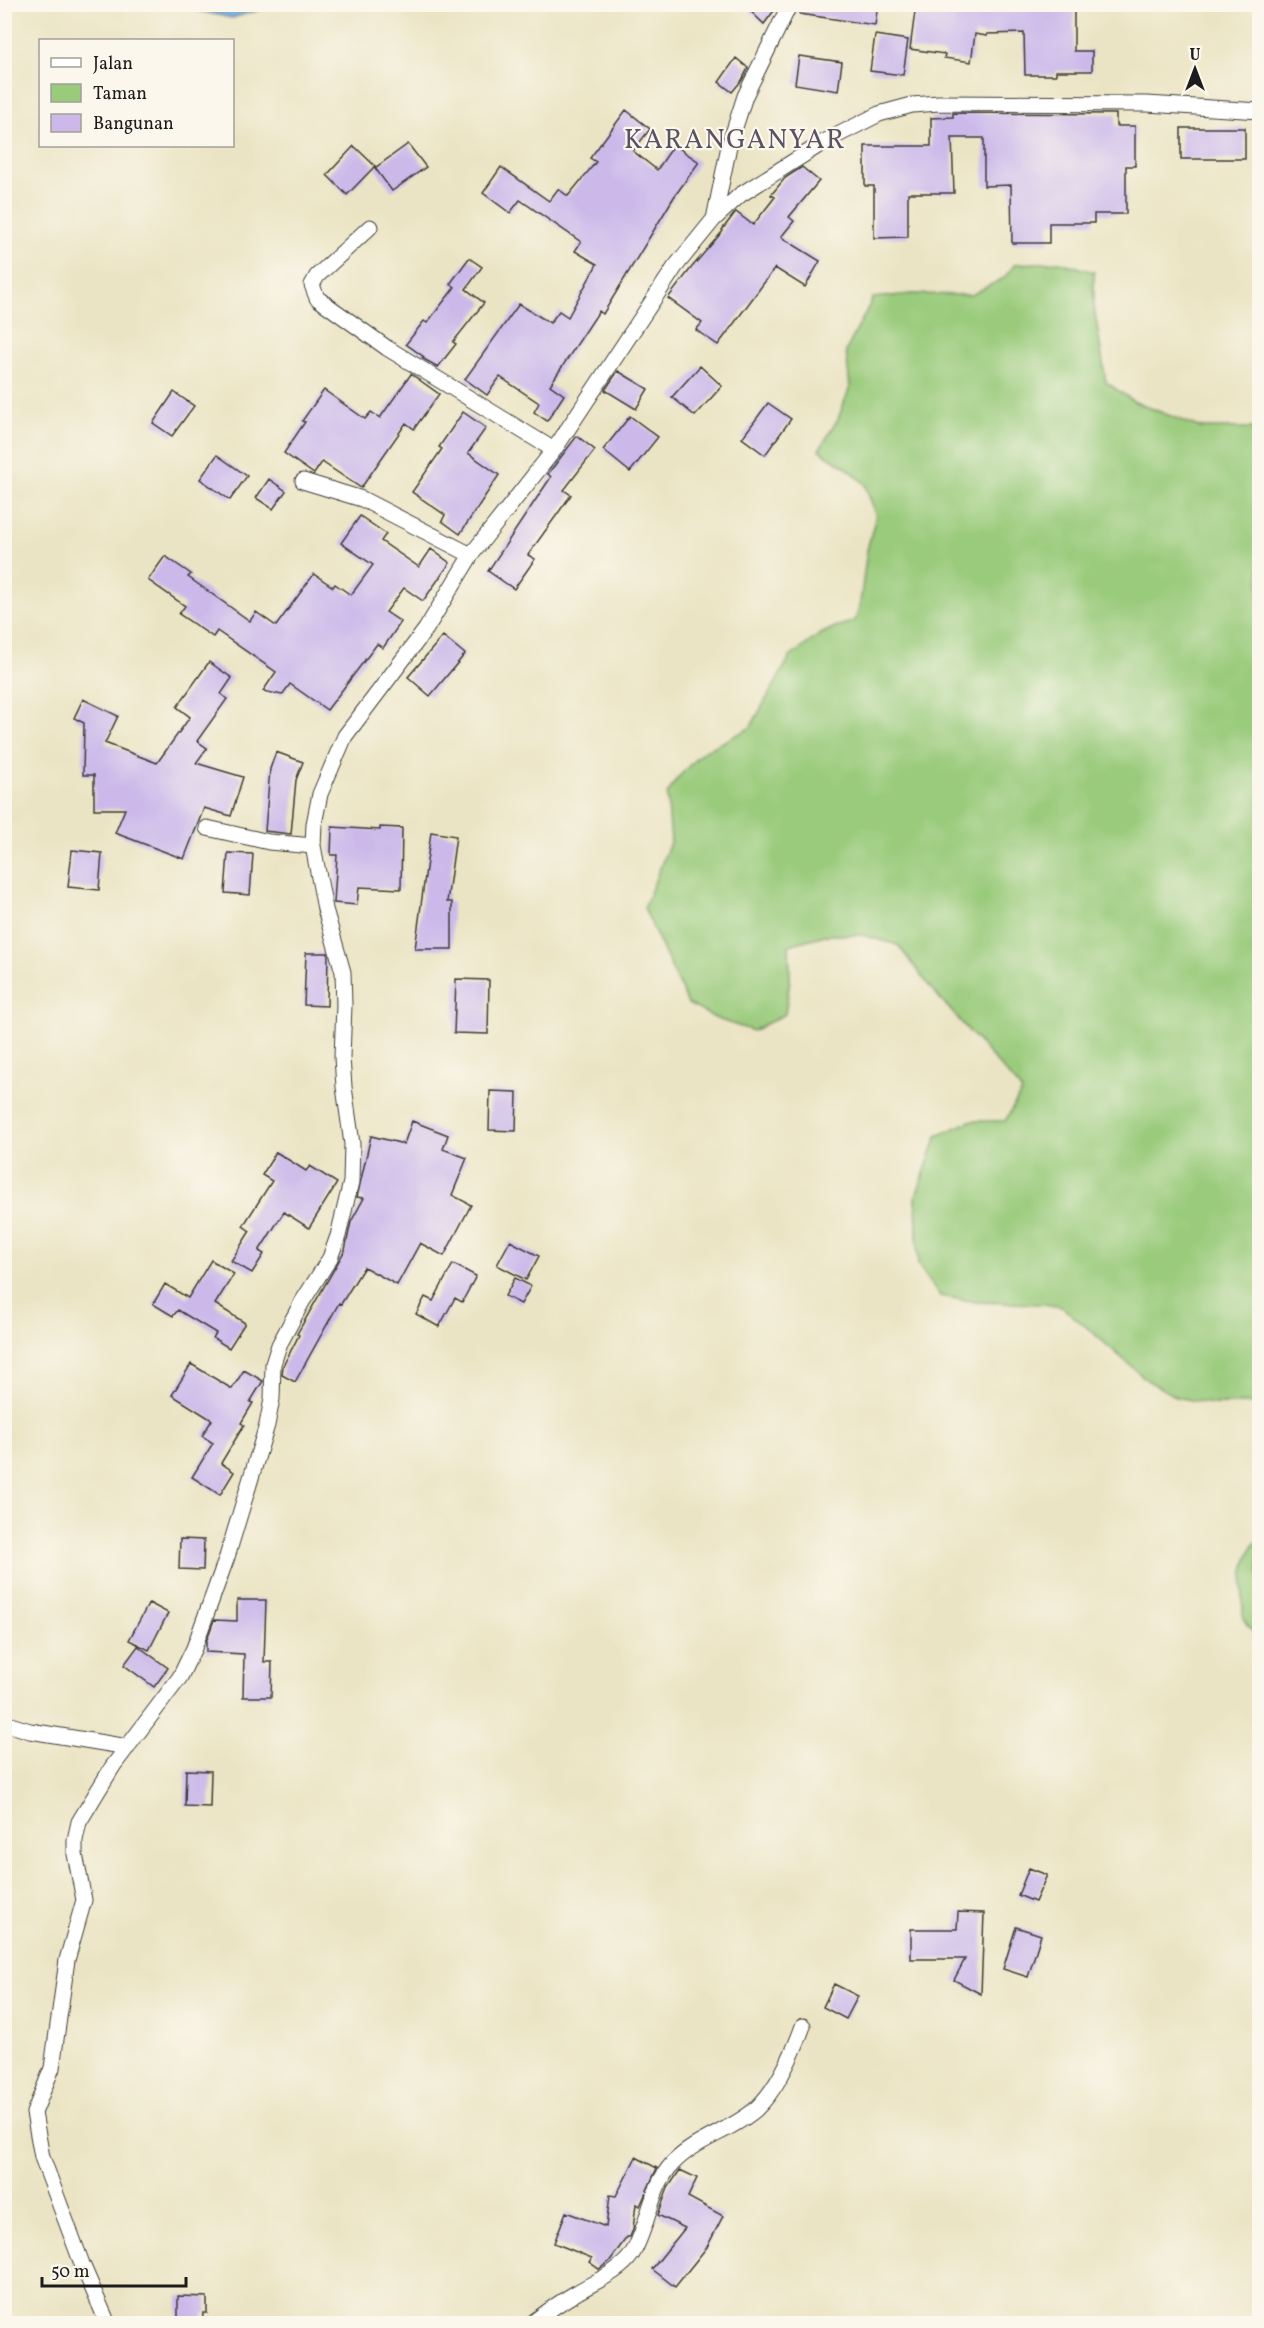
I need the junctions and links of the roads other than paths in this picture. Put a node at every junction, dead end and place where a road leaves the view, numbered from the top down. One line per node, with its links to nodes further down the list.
1 (790, 4): 3 (street)
2 (1260, 111): 3 (street)
3 (714, 219): 5 (street)
4 (370, 227): 5 (street)
5 (554, 450): 7 (street)
6 (303, 481): 7 (street)
7 (471, 555): 9 (street)
8 (207, 828): 9 (street)
9 (313, 846): 11 (street)
10 (4, 1723): 11 (street)
11 (128, 1748): 13 (street)
12 (803, 2026): 14 (street)
13 (108, 2324)
14 (531, 2324)

